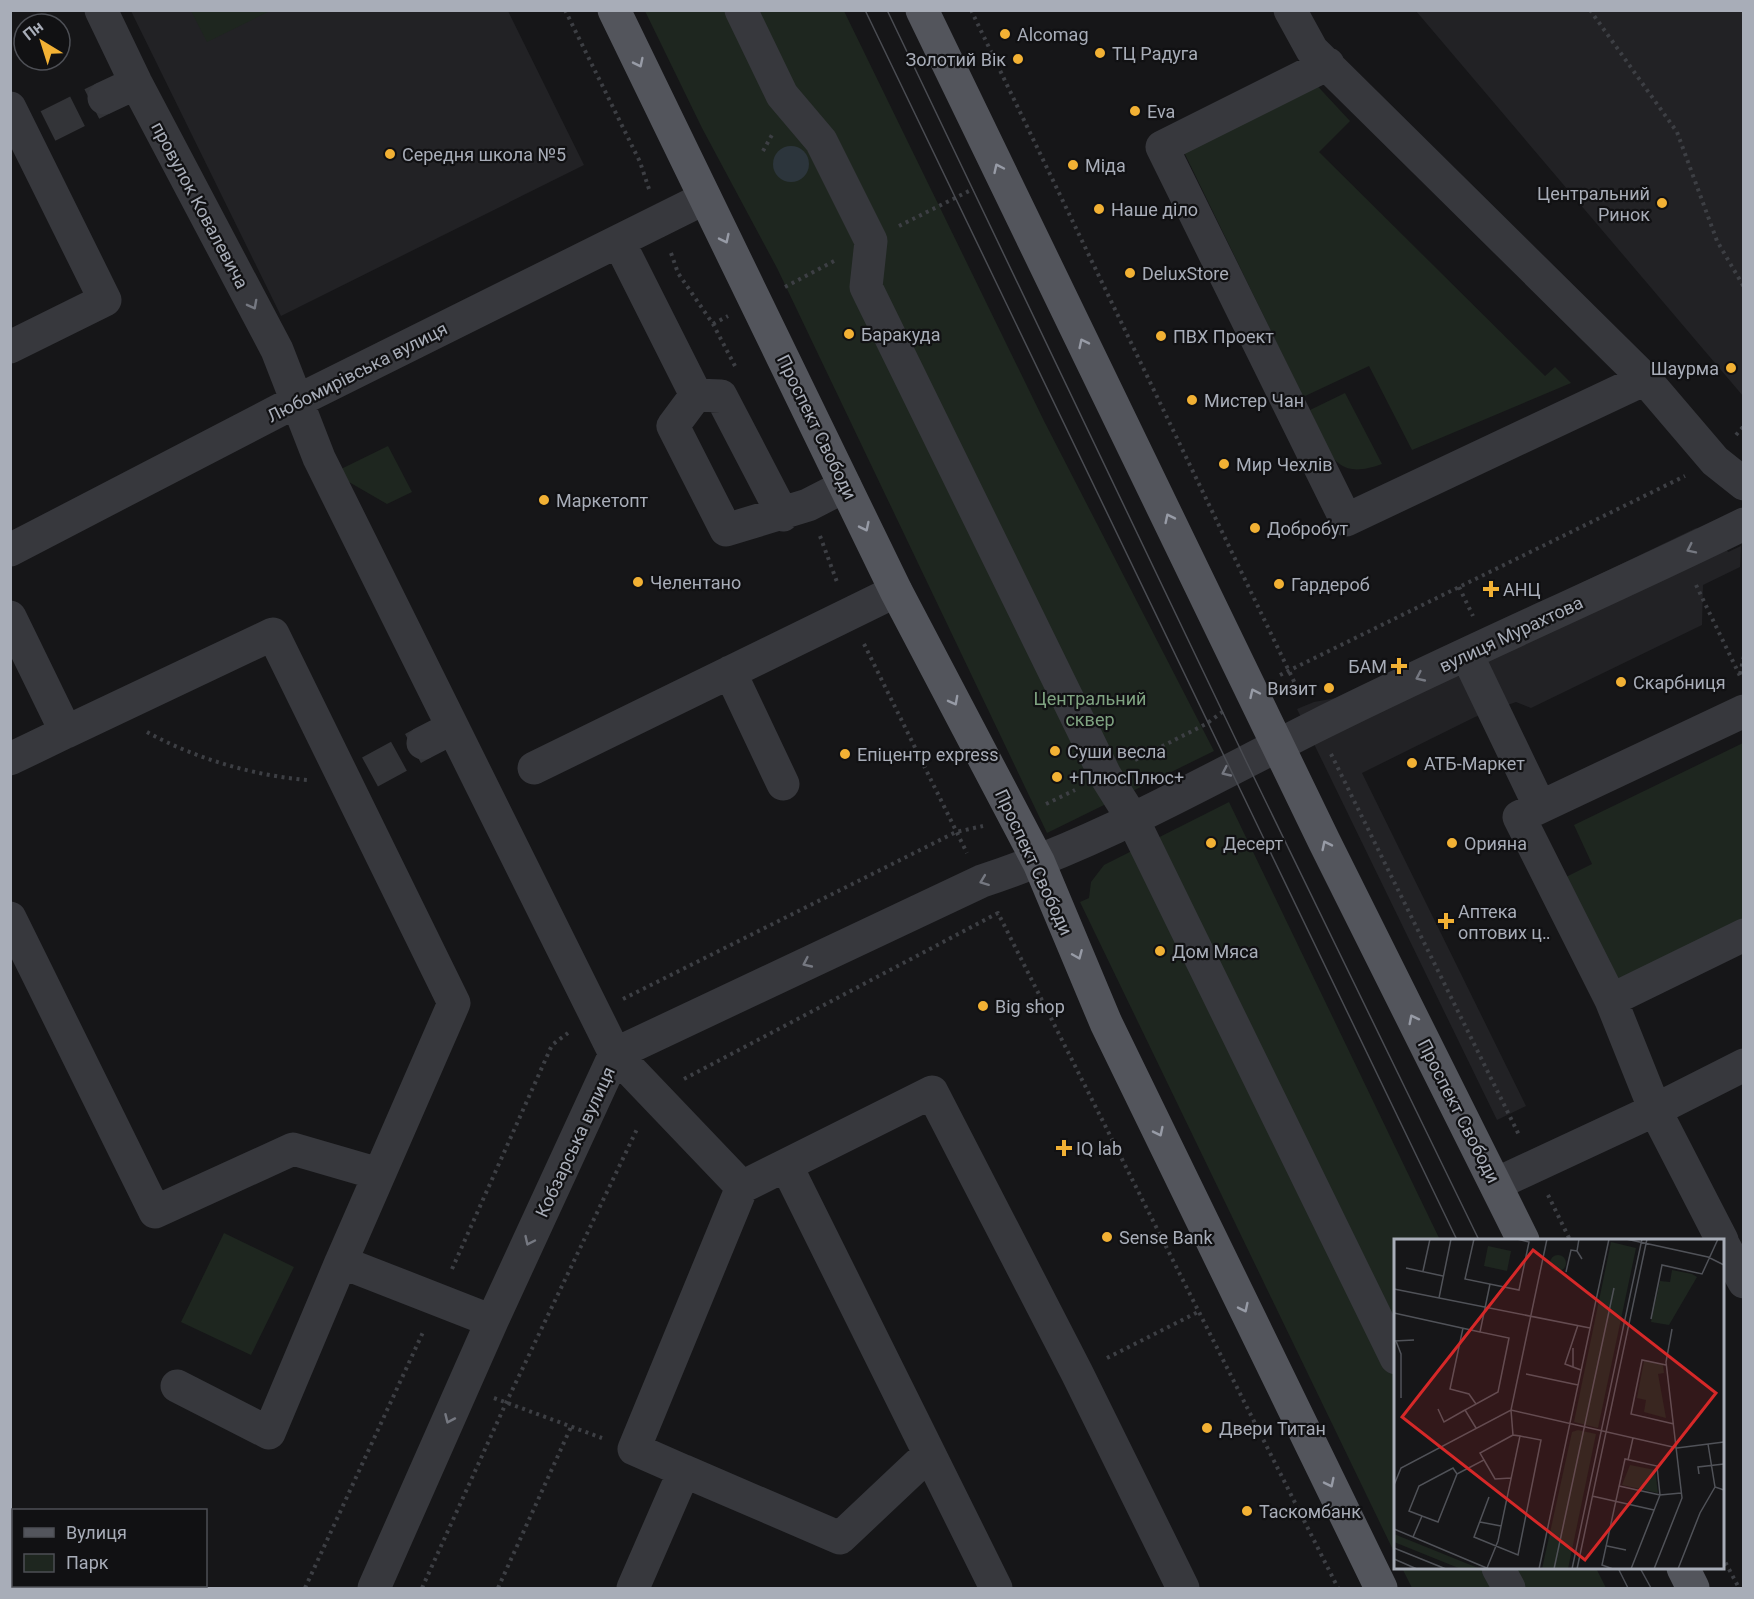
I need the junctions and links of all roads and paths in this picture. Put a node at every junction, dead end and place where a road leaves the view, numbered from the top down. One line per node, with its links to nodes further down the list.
1 (101, 10): 9 (street, провулок Ковалевича)
2 (614, 10): 14 (main road, Проспект Свободи, one-way to 14)
3 (741, 10): 45 (street)
4 (922, 10): 35 (main road, Проспект Свободи, one-way to 4)
5 (971, 10): 32 (path)
6 (1290, 10): 8 (street)
7 (1590, 10): 16 (path)
8 (1328, 64): 18 (street); 18 (street)
9 (136, 83): 10 (street); 20 (street, провулок Ковалевича, one-way to 20)
10 (104, 99)
11 (10, 108): 17 (street)
12 (772, 136): 13 (path)
13 (763, 151)
14 (705, 198): 15 (street, Любомирівська вулиця); 24 (main road, Проспект Свободи, one-way to 24)
15 (619, 242): 19 (street); 20 (street, Любомирівська вулиця)
16 (1743, 287)
17 (10, 347)
18 (1645, 379): 22 (street)
19 (696, 395): 25 (street); 25 (street)
20 (297, 401): 27 (street, Любомирівська вулиця); 39 (street, провулок Ковалевича)
21 (1743, 426): 22 (path)
22 (1715, 461): 23 (street); 32 (path)
23 (1743, 484)
24 (845, 486): 25 (street); 29 (main road, Проспект Свободи, one-way to 29)
25 (783, 514)
26 (1743, 524): 28 (street, вулиця Мурахтова, one-way to 28)
27 (10, 550)
28 (1681, 554): 31 (street, вулиця Мурахтова); 34 (path)
29 (896, 591): 33 (street); 50 (main road, Проспект Свободи, one-way to 50)
30 (10, 617): 40 (street)
31 (1467, 655): 38 (street, вулиця Мурахтова, one-way to 38); 48 (street)
32 (1288, 670): 35 (path); 38 (path)
33 (730, 672): 44 (street); 47 (street)
34 (1740, 675)
35 (1254, 692): 42 (main road, Проспект Свободи, one-way to 35); 45 (path)
36 (109, 711): 40 (street); 46 (path); 46 (street)
37 (1743, 711): 48 (street)
38 (1317, 726): 42 (street, вулиця Мурахтова); 60 (path)
39 (452, 728): 41 (street); 56 (street, провулок Ковалевича)
40 (66, 732): 43 (street)
41 (423, 743)
42 (1279, 747): 49 (street, вулиця Мурахтова, one-way to 49); 63 (main road, Проспект Свободи, one-way to 42)
43 (10, 759)
44 (534, 768)
45 (1105, 775): 49 (street); 50 (path)
46 (358, 778): 62 (street)
47 (783, 784)
48 (1540, 807): 55 (street)
49 (1132, 818): 52 (street, Кобзарська вулиця); 73 (street)
50 (1017, 819): 51 (path); 52 (main road, Проспект Свободи)
51 (956, 832)
52 (1039, 862): 56 (street, Кобзарська вулиця, one-way to 56); 92 (main road, Проспект Свободи, one-way to 92)
53 (10, 918): 62 (street)
54 (1743, 935): 55 (street)
55 (1611, 1000): 59 (street)
56 (615, 1054): 58 (street, провулок Ковалевича); 72 (street, Кобзарська вулиця, one-way to 72)
57 (1743, 1065): 59 (street)
58 (654, 1094): 64 (street, провулок Ковалевича); 71 (path); 77 (path)
59 (1655, 1110): 60 (street); 67 (street)
60 (1533, 1164): 63 (street); 66 (path)
61 (786, 1166): 64 (street); 74 (street); 80 (street)
62 (379, 1174): 69 (street)
63 (1496, 1184): 65 (main road, Проспект Свободи)
64 (742, 1187): 79 (street)
65 (1523, 1239)
66 (1570, 1239)
67 (1721, 1239)
68 (1724, 1245): 70 (street)
69 (341, 1262): 72 (street); 76 (street)
70 (1743, 1282)
71 (1200, 1311): 74 (path); 91 (path)
72 (492, 1321): 75 (street, Кобзарська вулиця)
73 (1394, 1356)
74 (1077, 1373): 90 (street)
75 (464, 1385): 77 (path); 85 (street, Кобзарська вулиця, one-way to 85)
76 (177, 1386)
77 (506, 1403): 78 (path); 86 (path)
78 (572, 1427): 79 (path); 87 (path)
79 (634, 1449): 81 (street)
80 (929, 1454): 81 (street); 89 (street)
81 (684, 1471): 88 (street)
82 (1724, 1560): 95 (path)
83 (1499, 1569): 93 (street)
84 (1684, 1569): 94 (main road)
85 (374, 1588)
86 (422, 1588)
87 (498, 1588)
88 (633, 1588)
89 (996, 1588)
90 (1183, 1588)
91 (1338, 1588)
92 (1381, 1588)
93 (1509, 1588)
94 (1693, 1588)
95 (1739, 1588)

